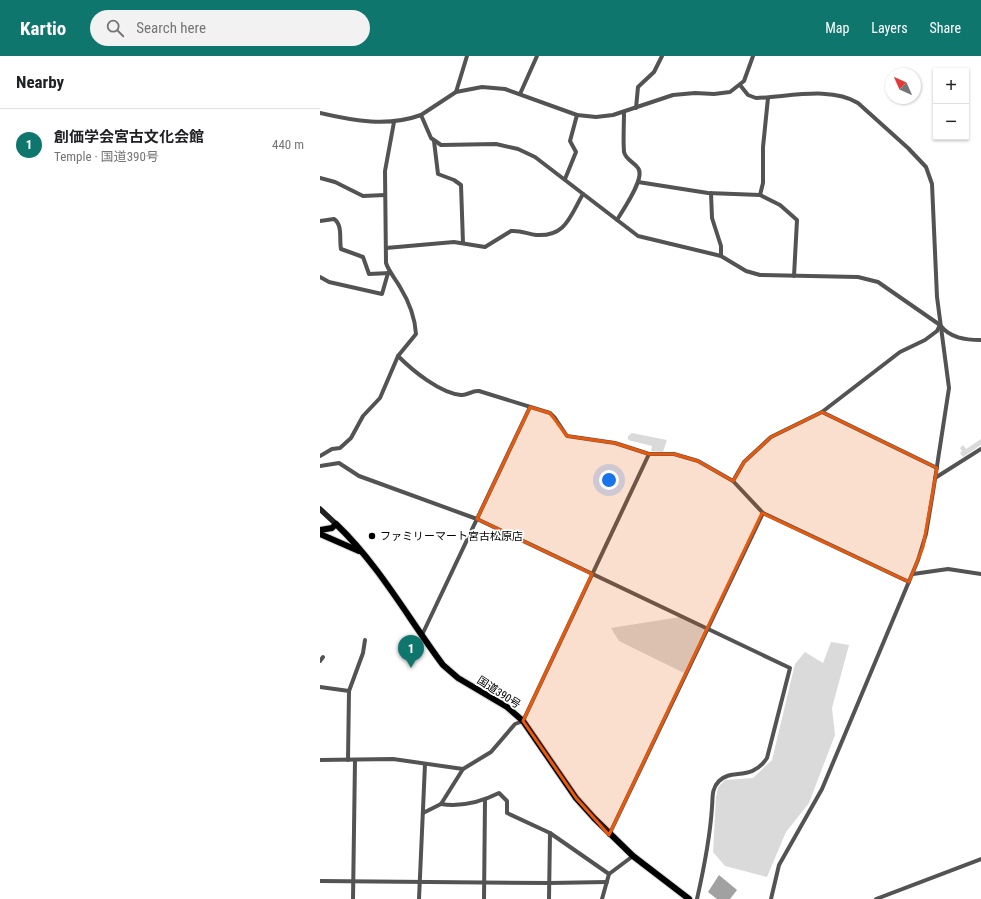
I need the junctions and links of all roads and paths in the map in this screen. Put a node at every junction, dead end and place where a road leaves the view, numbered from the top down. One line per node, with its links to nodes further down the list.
1 (467, 56): 6 (street)
2 (537, 56): 7 (street)
3 (662, 56): 9 (street)
4 (753, 56): 5 (street)
5 (740, 85): 8 (street); 9 (street)
6 (456, 92): 7 (street); 12 (street)
7 (520, 94): 13 (street)
8 (768, 98): 22 (street); 31 (street)
9 (636, 108): 10 (street)
10 (624, 112): 13 (street); 18 (street)
11 (320, 113): 14 (street)
12 (421, 115): 14 (street); 15 (street)
13 (577, 115): 17 (street)
14 (394, 122): 21 (street)
15 (434, 141): 17 (street); 25 (street)
16 (320, 178): 21 (street)
17 (565, 179): 20 (street)
18 (638, 182): 19 (street); 23 (street)
19 (711, 193): 22 (street); 27 (street)
20 (583, 194): 23 (street); 25 (street)
21 (385, 195): 26 (street)
22 (760, 195): 30 (street)
23 (617, 220): 27 (street)
24 (320, 221): 28 (street)
25 (463, 243): 26 (street)
26 (386, 248): 28 (street)
27 (721, 256): 30 (street)
28 (389, 273): 29 (street); 33 (street)
29 (320, 276)
30 (794, 276): 31 (street)
31 (940, 325): 32 (street); 35 (street); 40 (street)
32 (981, 340)
33 (398, 356): 34 (street); 38 (street)
34 (530, 407): 37 (street); 45 (street)
35 (822, 412): 40 (street); 42 (street)
36 (981, 449): 41 (street)
37 (649, 454): 42 (street); 50 (street)
38 (320, 456)
39 (320, 466): 45 (street)
40 (937, 468): 41 (street)
41 (935, 478): 51 (street)
42 (733, 481): 44 (street)
43 (320, 509): 46 (main road)
44 (763, 513): 53 (street); 54 (street)
45 (477, 519): 50 (street); 55 (street)
46 (336, 524): 47 (highway); 49 (highway, 国道390号)
47 (320, 530)
48 (320, 534): 49 (highway)
49 (364, 554): 55 (highway, 国道390号)
50 (592, 574): 54 (street); 61 (street)
51 (913, 574): 52 (street); 53 (street)
52 (981, 574)
53 (909, 582): 88 (street)
54 (708, 628): 71 (street); 87 (street)
55 (422, 635): 61 (highway, 国道390号)
56 (365, 640): 60 (street)
57 (323, 657): 58 (street)
58 (320, 661)
59 (320, 687): 60 (street)
60 (349, 691): 63 (street)
61 (523, 721): 66 (street); 71 (highway, 国道390号)
62 (320, 760): 63 (street)
63 (348, 760): 64 (street)
64 (355, 760): 65 (street); 76 (street)
65 (425, 764): 66 (street); 69 (street)
66 (462, 769): 68 (street)
67 (485, 800): 68 (street); 70 (street); 79 (street)
68 (441, 804): 69 (street)
69 (423, 813): 77 (street)
70 (550, 833): 74 (street); 80 (street)
71 (609, 835): 72 (highway, 国道390号)
72 (633, 856): 74 (street); 86 (highway, 国道390号)
73 (981, 859): 89 (street)
74 (609, 874): 78 (street)
75 (320, 881): 76 (street)
76 (353, 882): 77 (street); 81 (street)
77 (419, 882): 79 (street); 82 (street)
78 (607, 882): 80 (street); 85 (street)
79 (484, 883): 80 (street); 83 (street)
80 (549, 883): 84 (street)
81 (353, 899)
82 (419, 899)
83 (484, 899)
84 (549, 899)
85 (602, 899)
86 (687, 899)
87 (697, 899)
88 (771, 899)
89 (876, 899)

